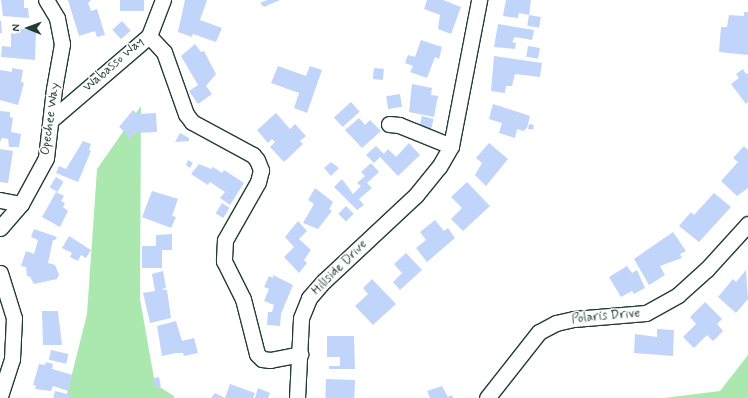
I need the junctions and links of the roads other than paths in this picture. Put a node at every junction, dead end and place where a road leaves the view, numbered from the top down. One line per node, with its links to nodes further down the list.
1 (46, 0): 5 (street, Opechee Way)
2 (162, 0): 4 (street, Wabasso Way)
3 (479, 0): 7 (street, Hillside Drive)
4 (149, 36): 5 (street, Wabasso Way); 13 (street)
5 (52, 120): 9 (street, Opechee Way)
6 (389, 124): 7 (street)
7 (451, 146): 13 (street, Hillside Drive)
8 (0, 200): 9 (street)
9 (22, 204): 11 (street, Opechee Way)
10 (748, 224): 16 (street, Polaris Drive)
11 (0, 228)
12 (0, 273): 14 (street)
13 (300, 354): 15 (street, Hillside Drive)
14 (0, 396)
15 (297, 398)
16 (487, 398)

